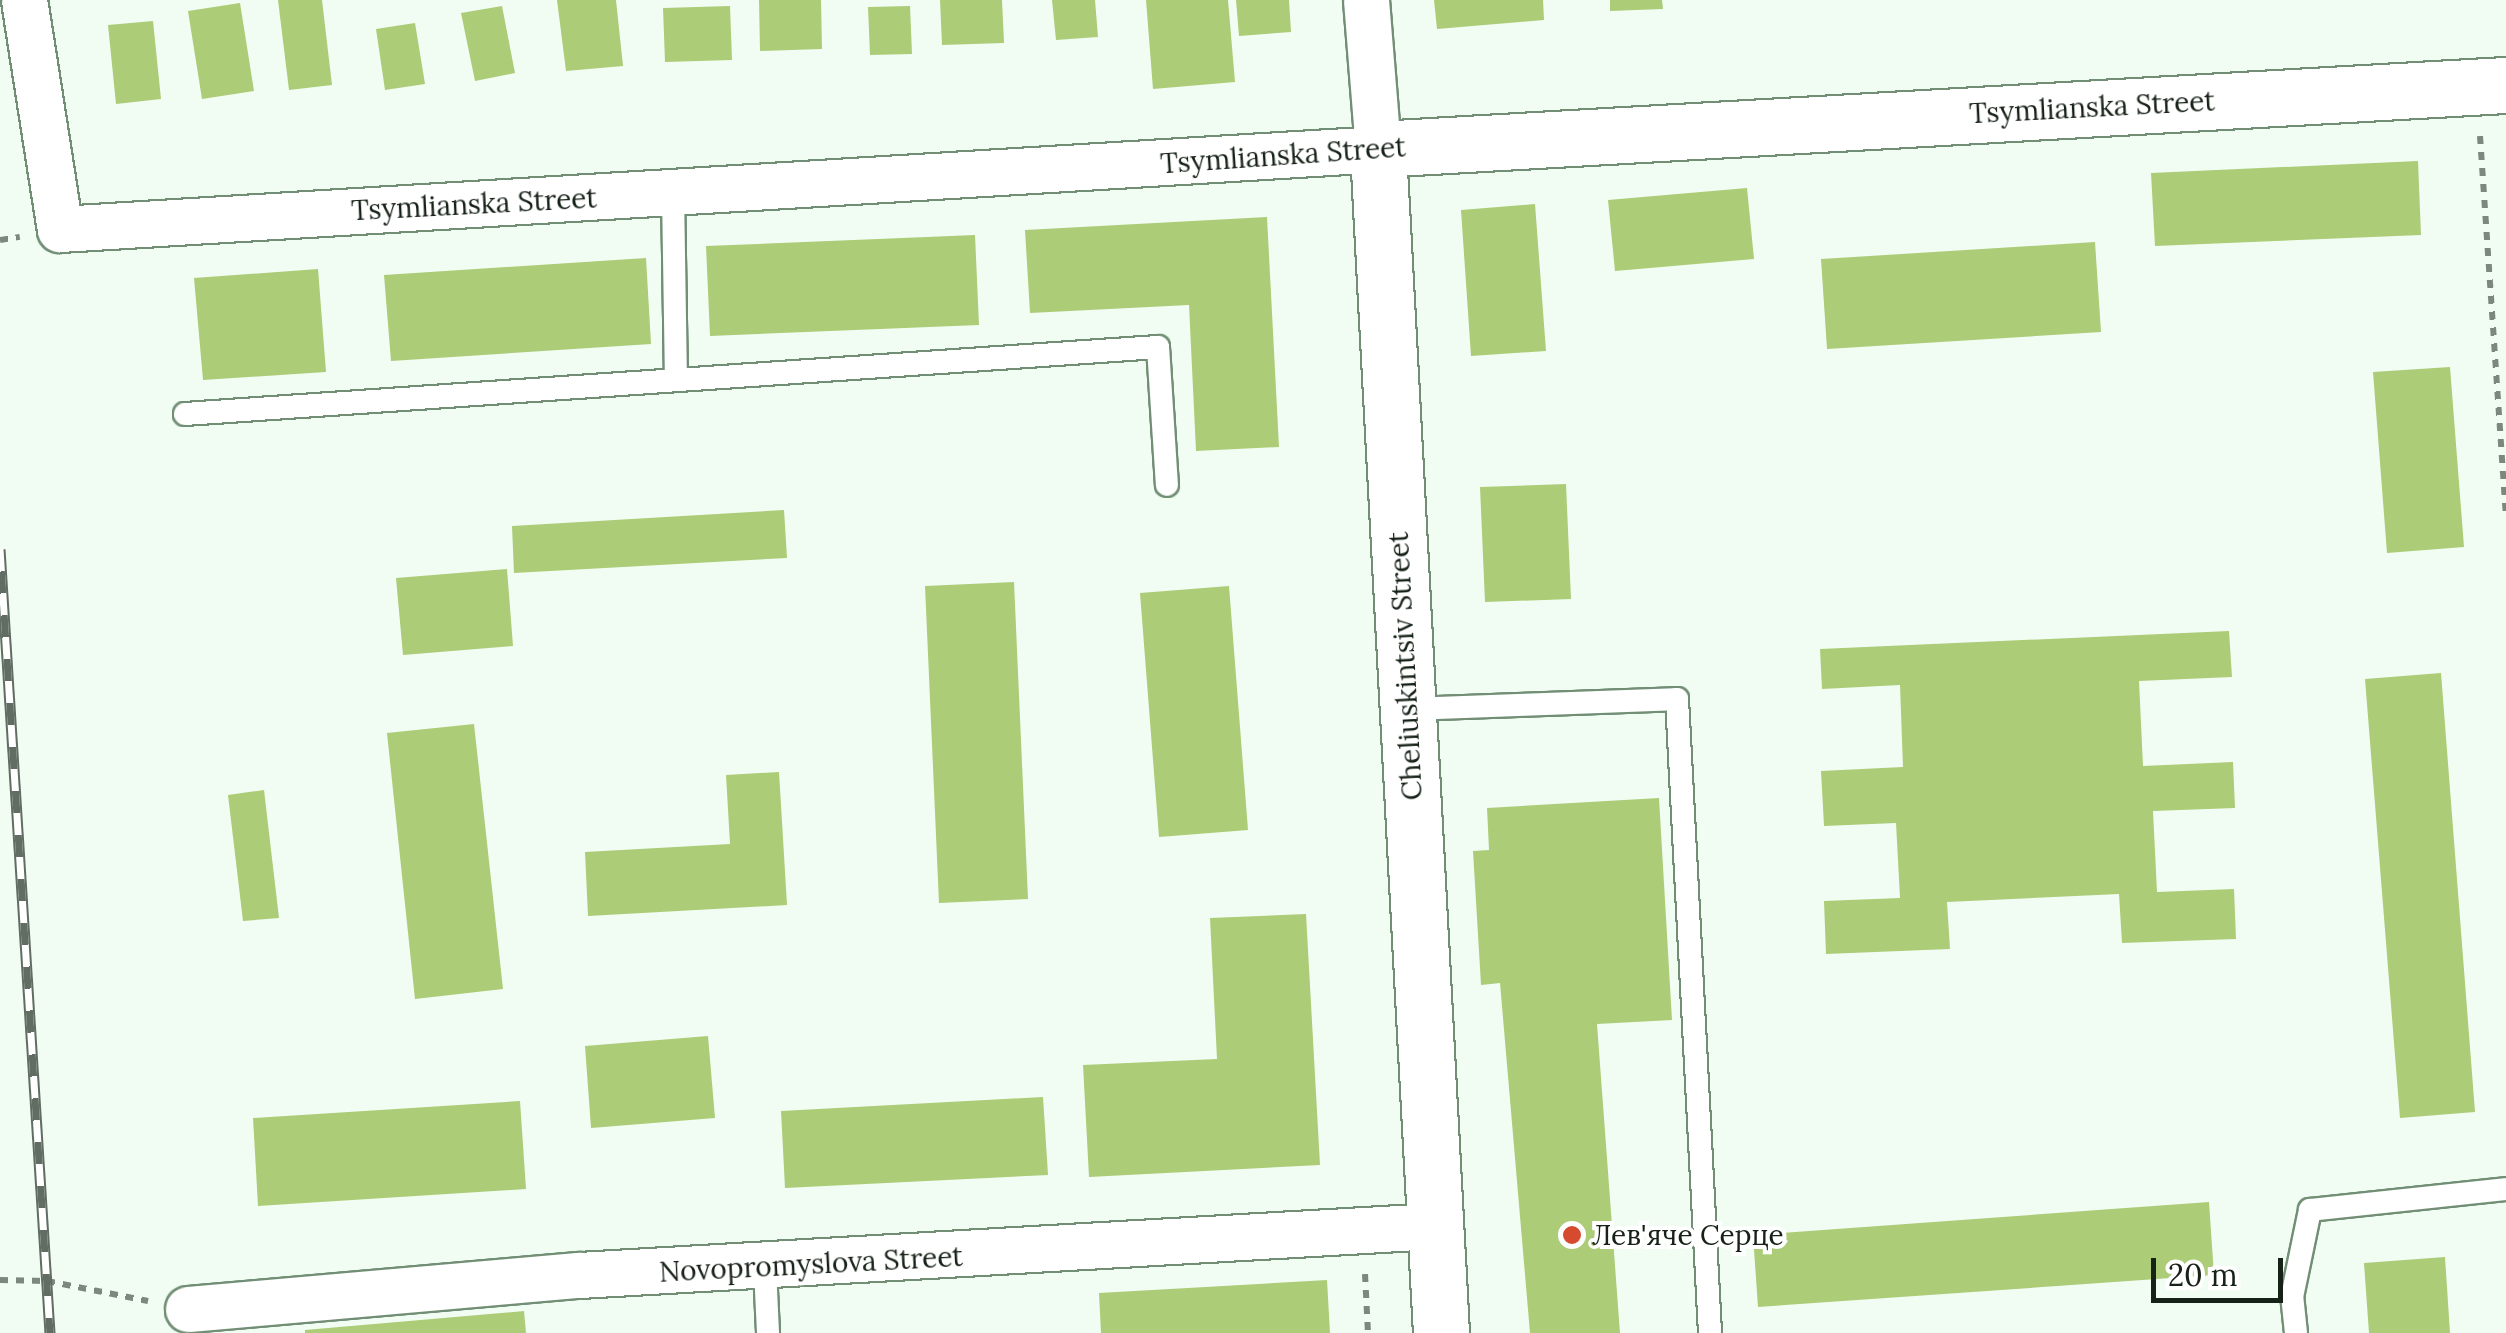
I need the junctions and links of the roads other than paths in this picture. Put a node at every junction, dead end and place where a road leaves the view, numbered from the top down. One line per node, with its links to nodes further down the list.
1 (24, 0): 5 (street, Tsymlianska Street)
2 (1366, 0): 4 (street, Cheliuskintsiv Street)
3 (2492, 85): 4 (street, Tsymlianska Street)
4 (1378, 149): 5 (street, Tsymlianska Street); 9 (street, Cheliuskintsiv Street)
5 (673, 192): 6 (lane)
6 (676, 380): 7 (lane); 8 (lane)
7 (185, 414)
8 (1166, 484)
9 (1408, 710): 11 (street, Cheliuskintsiv Street); 16 (lane)
10 (2506, 1189): 17 (lane)
11 (1434, 1226): 12 (street, Novopromyslova Street); 15 (street, Cheliuskintsiv Street)
12 (765, 1269): 13 (street, Novopromyslova Street); 14 (lane)
13 (187, 1321)
14 (768, 1333)
15 (1441, 1333)
16 (1710, 1333)
17 (2296, 1333)

